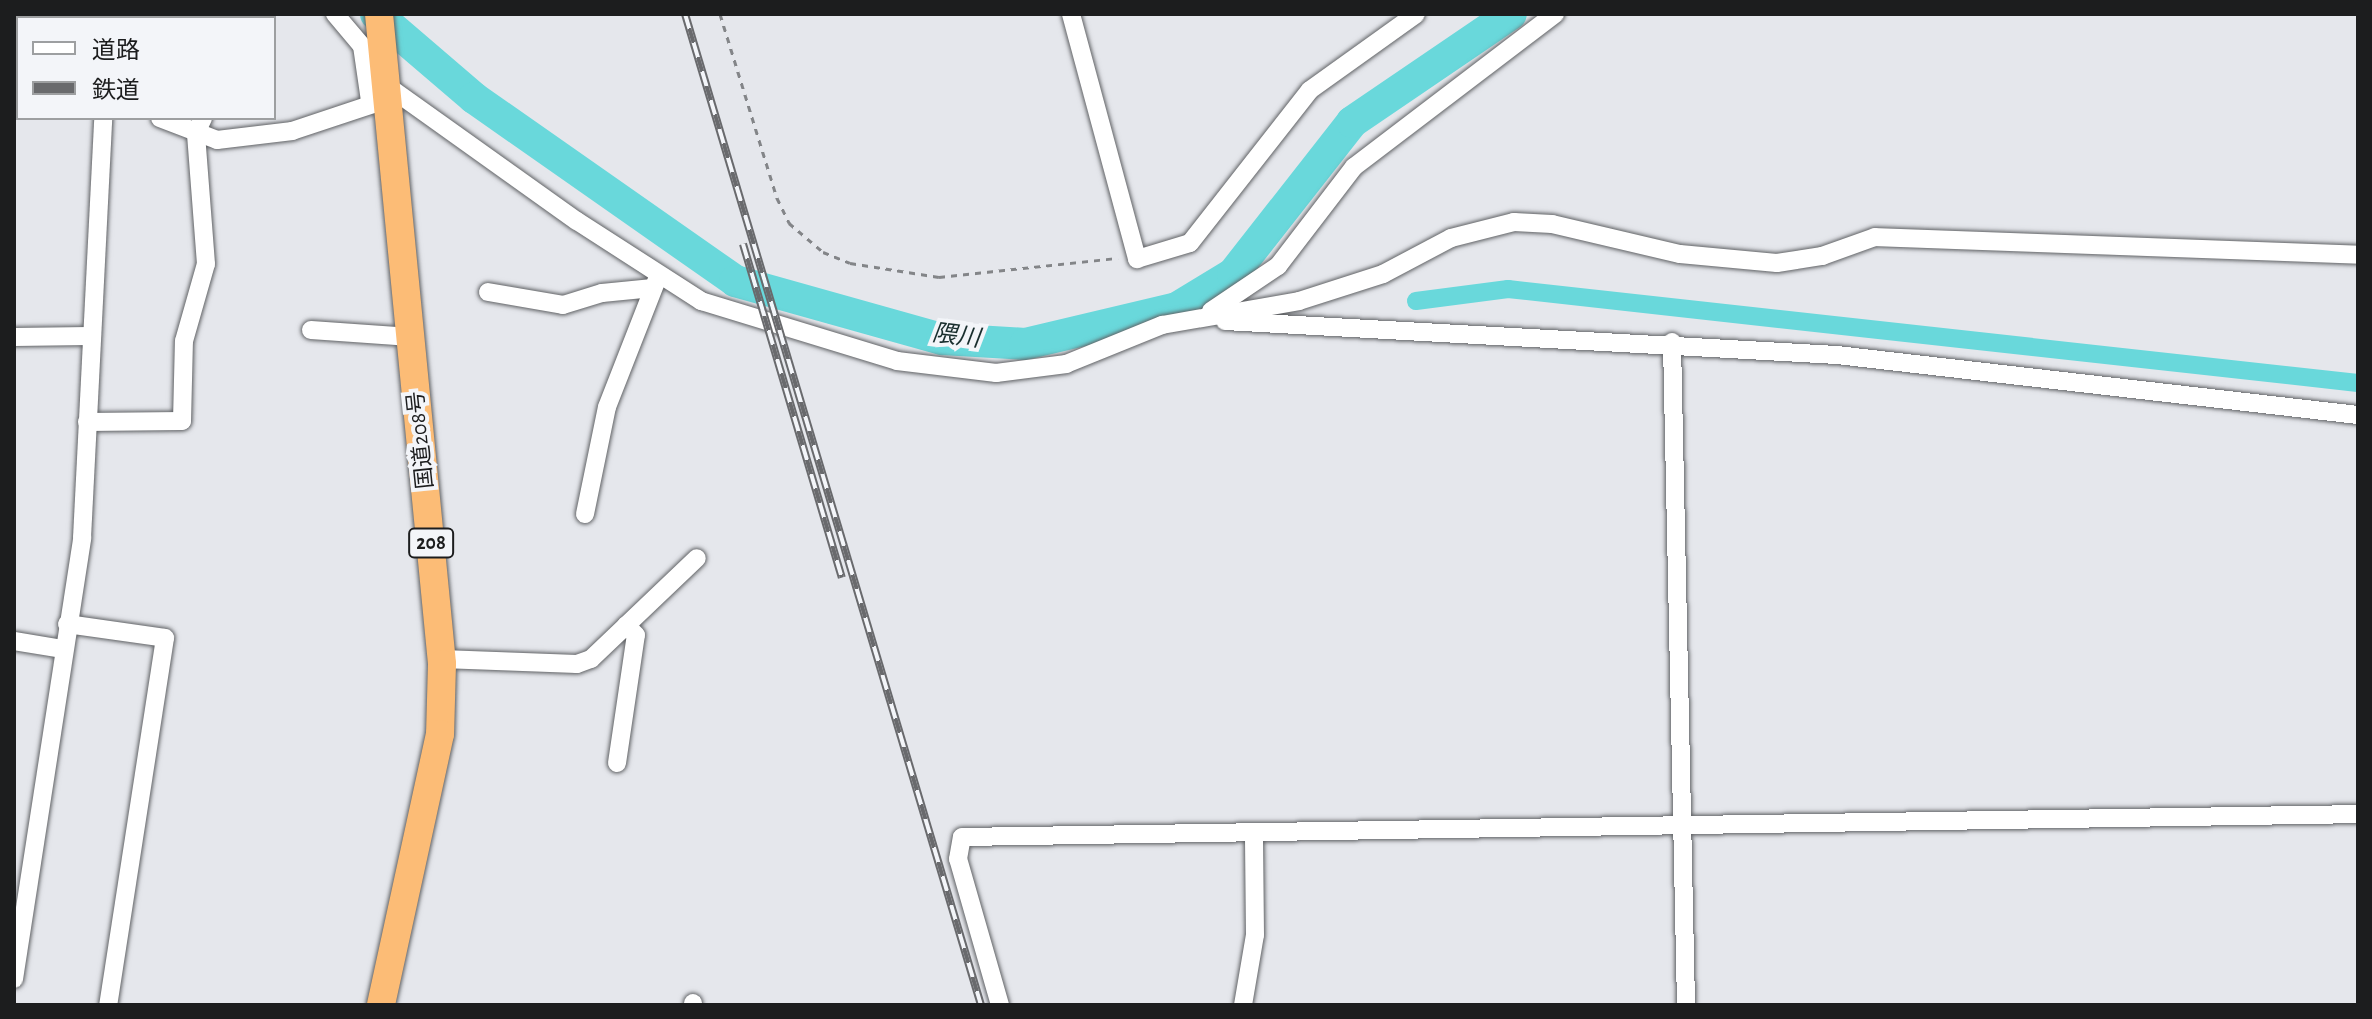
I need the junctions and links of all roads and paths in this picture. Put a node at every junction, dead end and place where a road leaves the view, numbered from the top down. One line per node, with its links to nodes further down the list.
1 (335, 14): 7 (street)
2 (379, 14): 7 (highway, 国道208号 / 208)
3 (720, 14): 12 (path)
4 (1071, 14): 12 (street)
5 (1416, 14): 12 (street)
6 (1555, 14): 15 (street)
7 (382, 91): 10 (street); 13 (street); 19 (highway, 国道208号 / 208)
8 (103, 120): 17 (street)
9 (170, 120): 10 (street)
10 (200, 126): 22 (street)
11 (2358, 255): 15 (street)
12 (1137, 259)
13 (656, 282): 14 (street); 15 (street); 23 (street)
14 (488, 292)
15 (1198, 319): 20 (street)
16 (311, 330): 19 (street)
17 (89, 336): 18 (street); 22 (street)
18 (14, 337)
19 (411, 337): 29 (highway, 国道208号 / 208)
20 (1672, 342): 21 (street); 32 (street)
21 (2358, 415)
22 (87, 422): 25 (street)
23 (585, 514)
24 (697, 558): 26 (street)
25 (67, 624): 28 (street); 35 (street)
26 (626, 625): 29 (street); 30 (street)
27 (14, 641): 28 (street)
28 (63, 649): 34 (street)
29 (442, 659): 36 (highway, 国道208号 / 208)
30 (617, 763)
31 (2358, 814): 32 (street)
32 (1683, 826): 33 (street); 39 (street)
33 (1254, 832): 37 (street); 38 (street)
34 (14, 979)
35 (108, 1005)
36 (381, 1005)
37 (1000, 1005)
38 (1243, 1005)
39 (1686, 1005)

